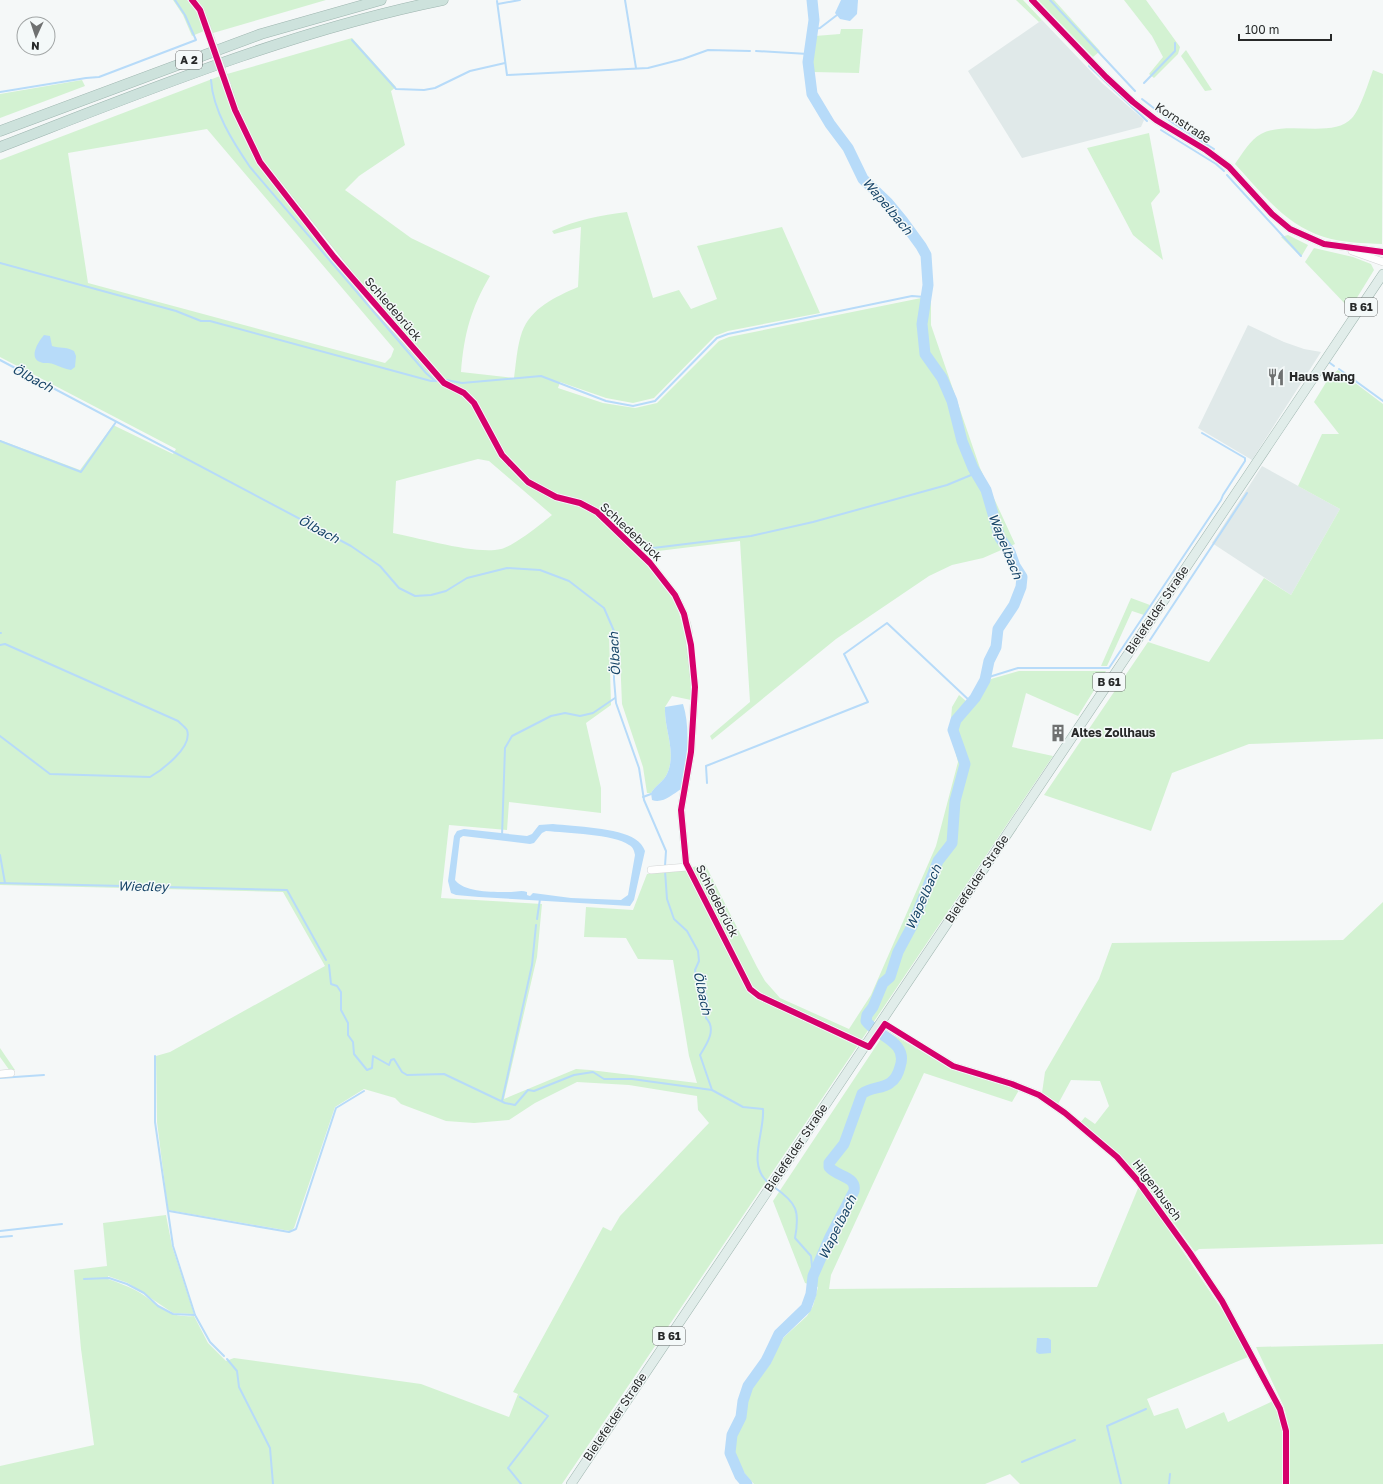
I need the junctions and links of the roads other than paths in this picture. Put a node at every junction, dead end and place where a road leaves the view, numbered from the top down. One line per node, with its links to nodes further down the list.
1 (192, 0): 11 (street, Schledebrück, bridge)
2 (381, 0): 5 (highway, A 2)
3 (443, 0): 6 (highway, A 2)
4 (1032, 0): 7 (street, Kornstraße)
5 (0, 131)
6 (0, 147)
7 (1335, 246): 8 (street, Kornstraße); 9 (street, Kornstraße)
8 (1383, 252)
9 (1383, 262)
10 (1383, 274): 13 (main road, Bielefelder Straße / B 61)
11 (687, 867): 12 (street, Schledebrück); 14 (street, Schledebrück)
12 (651, 870)
13 (880, 1023): 14 (main road, Bielefelder Straße / B 61); 18 (street, Hilgenbusch)
14 (865, 1046): 17 (main road, Bielefelder Straße / B 61)
15 (0, 1074): 16 (street)
16 (11, 1074)
17 (571, 1484)
18 (1286, 1484)

